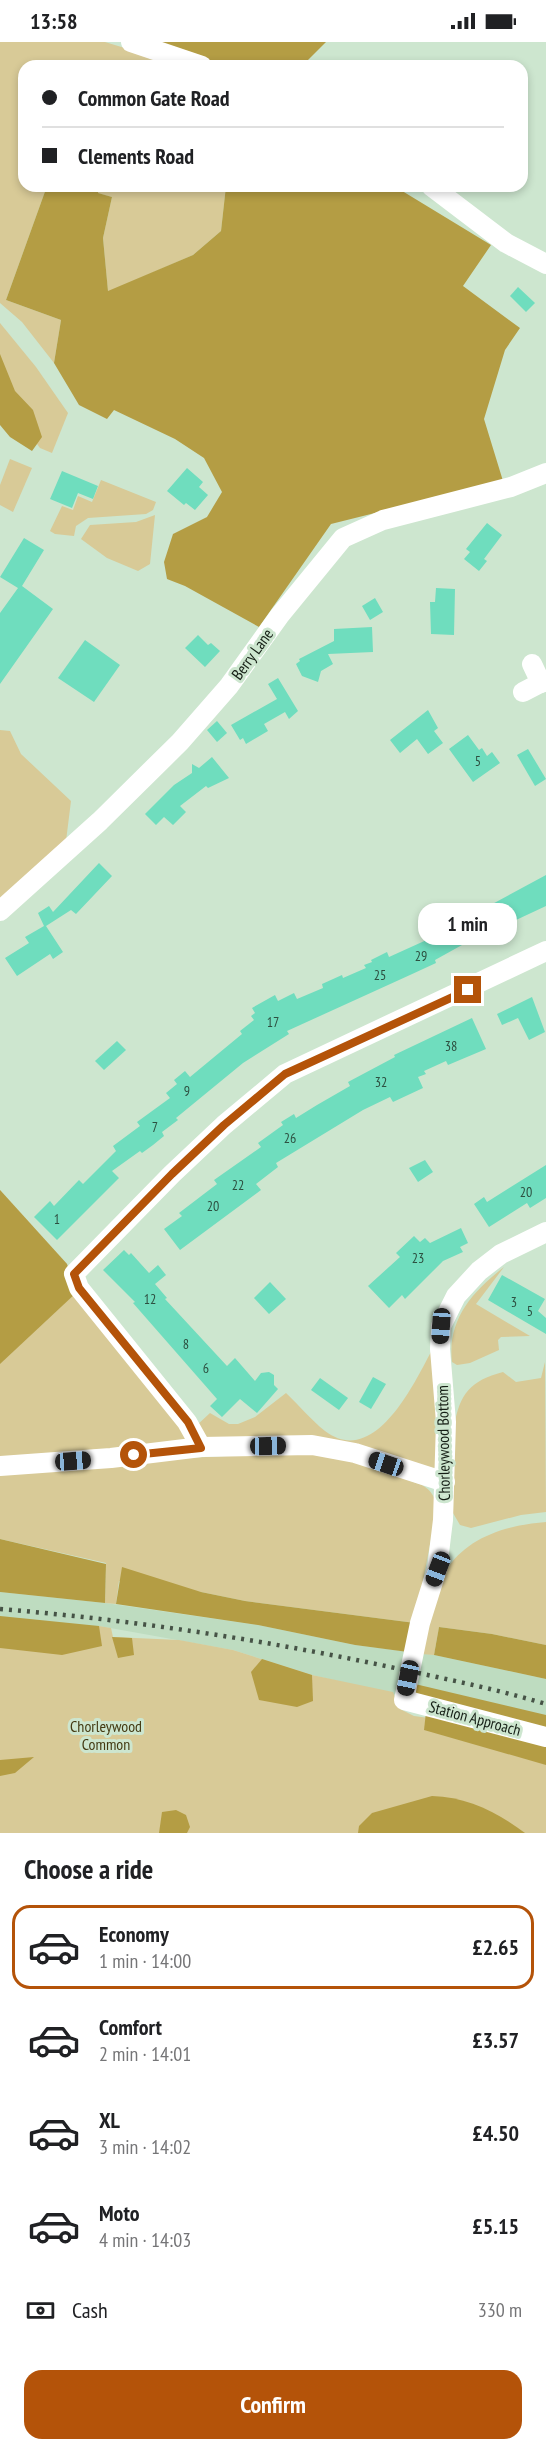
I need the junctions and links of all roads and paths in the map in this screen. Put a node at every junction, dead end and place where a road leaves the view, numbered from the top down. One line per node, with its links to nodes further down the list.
1 (131, 42): 2 (street)
2 (184, 60)
3 (439, 192): 4 (street)
4 (546, 264)
5 (546, 473): 9 (street, Berry Lane)
6 (532, 664): 7 (street)
7 (543, 682): 8 (street)
8 (523, 692)
9 (0, 911)
10 (546, 951): 12 (street)
11 (546, 1232): 14 (street, Chorleywood Bottom)
12 (201, 1448): 13 (street); 14 (street)
13 (0, 1466)
14 (445, 1482): 15 (street, Chorleywood Bottom)
15 (404, 1700): 16 (street, Station Approach)
16 (546, 1737)

